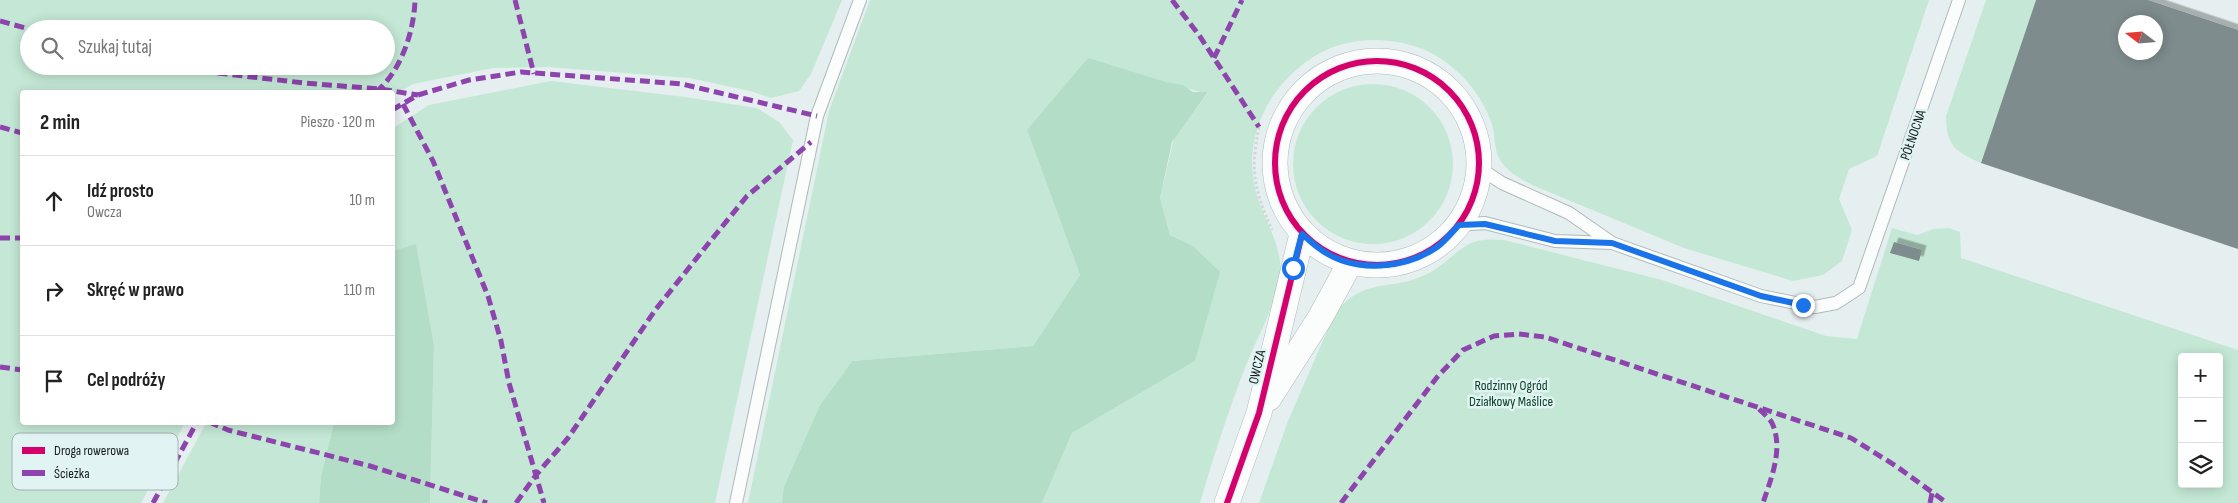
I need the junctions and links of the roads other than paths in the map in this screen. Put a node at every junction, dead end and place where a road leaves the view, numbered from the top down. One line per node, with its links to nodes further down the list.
1 (860, 0): 9 (lane)
2 (1959, 0): 6 (lane, PÓŁNOCNA)
3 (1478, 167): 4 (street); 5 (street); 6 (lane)
4 (1459, 225): 6 (lane); 7 (street)
5 (1302, 234): 7 (street); 8 (street, OWCZA)
6 (1612, 243)
7 (1350, 263): 8 (street, OWCZA)
8 (1259, 413): 10 (street, OWCZA)
9 (736, 503)
10 (1227, 503)

